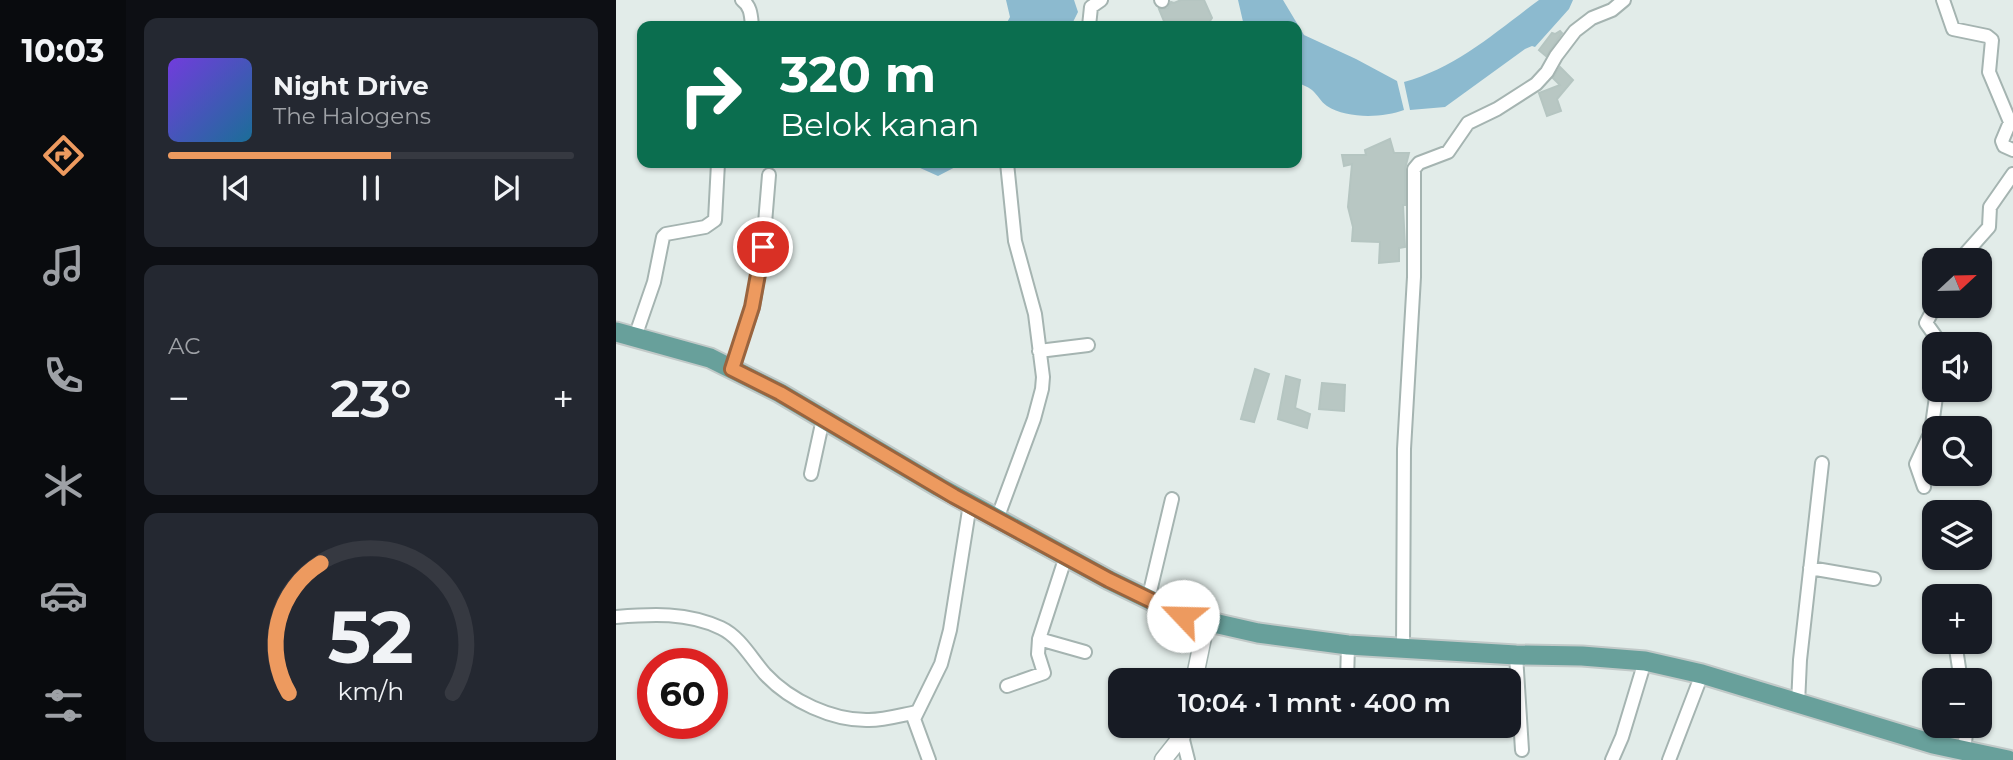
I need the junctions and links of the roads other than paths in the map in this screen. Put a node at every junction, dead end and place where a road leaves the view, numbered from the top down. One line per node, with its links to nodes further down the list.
1 (743, 0): 5 (street)
2 (1101, 0): 6 (street)
3 (1624, 0): 33 (street)
4 (1943, 0): 7 (street)
5 (751, 21)
6 (1090, 21)
7 (2013, 150)
8 (718, 168): 13 (street)
9 (1008, 168): 15 (street)
10 (2013, 174): 12 (street)
11 (769, 176): 16 (street)
12 (1970, 248)
13 (625, 334): 16 (main road)
14 (1088, 345): 15 (street)
15 (1039, 351): 24 (street)
16 (732, 369): 18 (main road)
17 (1935, 402): 21 (street)
18 (823, 419): 20 (street); 23 (main road)
19 (1822, 463): 26 (street)
20 (811, 474)
21 (1924, 487)
22 (1172, 499): 28 (street)
23 (970, 504): 24 (main road); 42 (street)
24 (997, 519): 25 (main road)
25 (1066, 556): 28 (main road); 31 (street)
26 (1810, 568): 27 (street); 41 (street)
27 (1874, 579)
28 (1148, 600): 30 (main road)
29 (616, 617): 42 (street)
30 (1206, 623): 32 (main road); 37 (street)
31 (1039, 639): 34 (street); 40 (street)
32 (1349, 645): 33 (main road); 38 (street)
33 (1403, 650): 35 (main road)
34 (1085, 652)
35 (1516, 655): 36 (main road); 46 (street)
36 (1644, 661): 39 (main road); 51 (street)
37 (1197, 668)
38 (1348, 668)
39 (1702, 674): 41 (main road); 52 (street)
40 (1007, 686)
41 (1798, 704): 47 (main road)
42 (917, 712): 48 (street)
43 (1179, 738): 49 (street)
44 (1185, 738): 50 (street)
45 (1966, 738): 47 (street)
46 (1521, 750)
47 (1964, 750): 53 (main road)
48 (929, 760)
49 (1163, 760)
50 (1188, 760)
51 (1612, 760)
52 (1669, 760)
53 (2008, 760)

